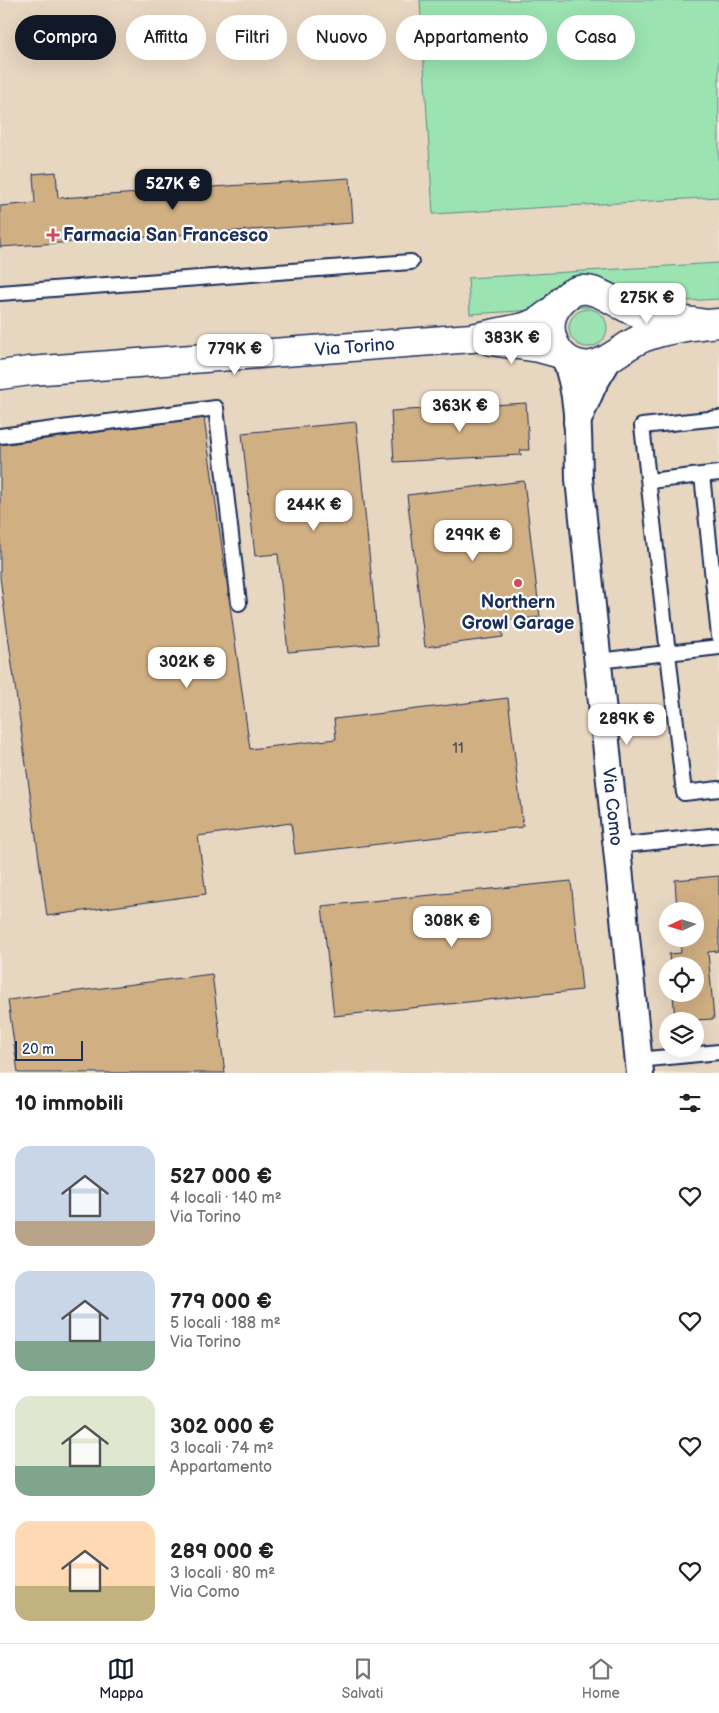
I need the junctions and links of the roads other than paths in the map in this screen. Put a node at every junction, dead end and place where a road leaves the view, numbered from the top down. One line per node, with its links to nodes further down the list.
1 (411, 262): 2 (lane)
2 (0, 293)
3 (614, 300): 4 (street, Via Torino); 5 (street, Via Torino); 8 (street)
4 (555, 309): 6 (street, Via Torino); 7 (street)
5 (712, 324): 8 (street, Via Torino)
6 (472, 338): 7 (street, Via Torino); 9 (street, Via Torino)
7 (563, 356): 8 (street, Via Torino); 11 (street, Via Como)
8 (612, 356): 11 (street, Via Como)
9 (0, 375)
10 (719, 418): 15 (lane)
11 (577, 422): 20 (street, Via Como)
12 (0, 436): 16 (lane)
13 (719, 473): 14 (lane)
14 (702, 475): 15 (lane); 17 (lane)
15 (648, 481): 19 (lane)
16 (239, 603)
17 (719, 636)
18 (719, 646): 19 (lane)
19 (668, 652): 20 (lane); 21 (lane)
20 (598, 661): 23 (street, Via Como)
21 (719, 789)
22 (719, 835): 23 (lane)
23 (616, 846): 25 (street, Via Como)
24 (719, 1052): 25 (lane)
25 (639, 1066)

